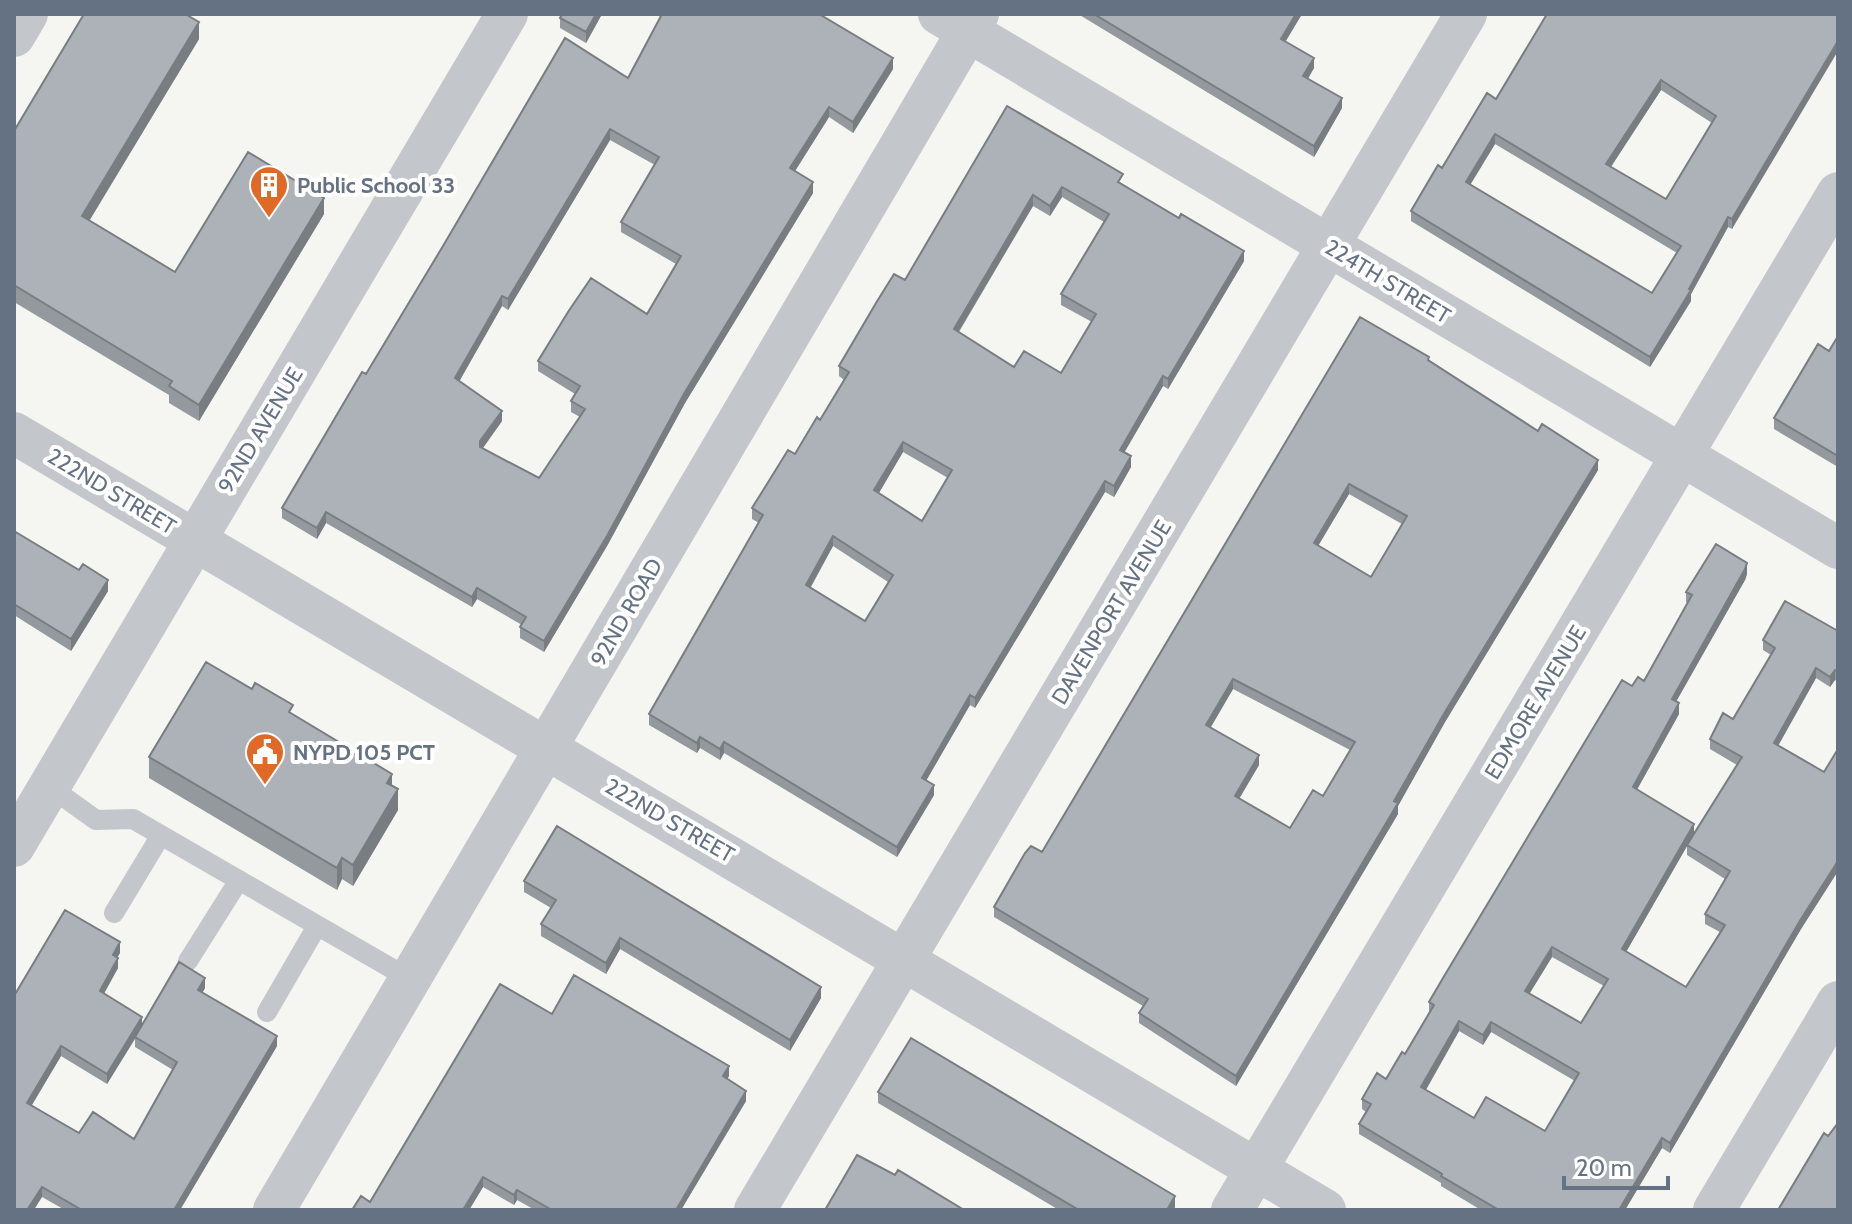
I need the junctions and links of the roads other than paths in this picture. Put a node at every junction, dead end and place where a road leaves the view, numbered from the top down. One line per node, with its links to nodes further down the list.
1 (27, 14): 5 (street)
2 (507, 14): 10 (street, 92ND AVENUE)
3 (1466, 14): 7 (street, DAVENPORT AVENUE)
4 (962, 20): 7 (street, 224TH STREET); 12 (street, 92ND ROAD)
5 (14, 36)
6 (1838, 193): 9 (street, EDMORE AVENUE)
7 (1329, 246): 9 (street, 224TH STREET); 19 (street, DAVENPORT AVENUE)
8 (14, 433): 10 (street, 222ND STREET)
9 (1682, 455): 11 (street, 224TH STREET); 24 (street, EDMORE AVENUE)
10 (195, 540): 12 (street, 222ND STREET); 13 (street, 92ND AVENUE)
11 (1838, 548)
12 (546, 748): 19 (street, 222ND STREET); 21 (street, 92ND ROAD)
13 (50, 787): 14 (lane); 15 (street, 92ND AVENUE)
14 (161, 835): 16 (lane); 17 (lane)
15 (14, 846)
16 (239, 880): 18 (lane); 20 (lane)
17 (114, 913)
18 (317, 926): 21 (lane); 23 (lane)
19 (906, 958): 24 (street, 222ND STREET); 26 (street, DAVENPORT AVENUE)
20 (188, 961)
21 (410, 979): 25 (street, 92ND ROAD)
22 (1838, 1002): 29 (street)
23 (267, 1012)
24 (1256, 1169): 27 (street, EDMORE AVENUE); 28 (street, 222ND STREET)
25 (274, 1210)
26 (755, 1210)
27 (1232, 1210)
28 (1325, 1210)
29 (1714, 1210)

